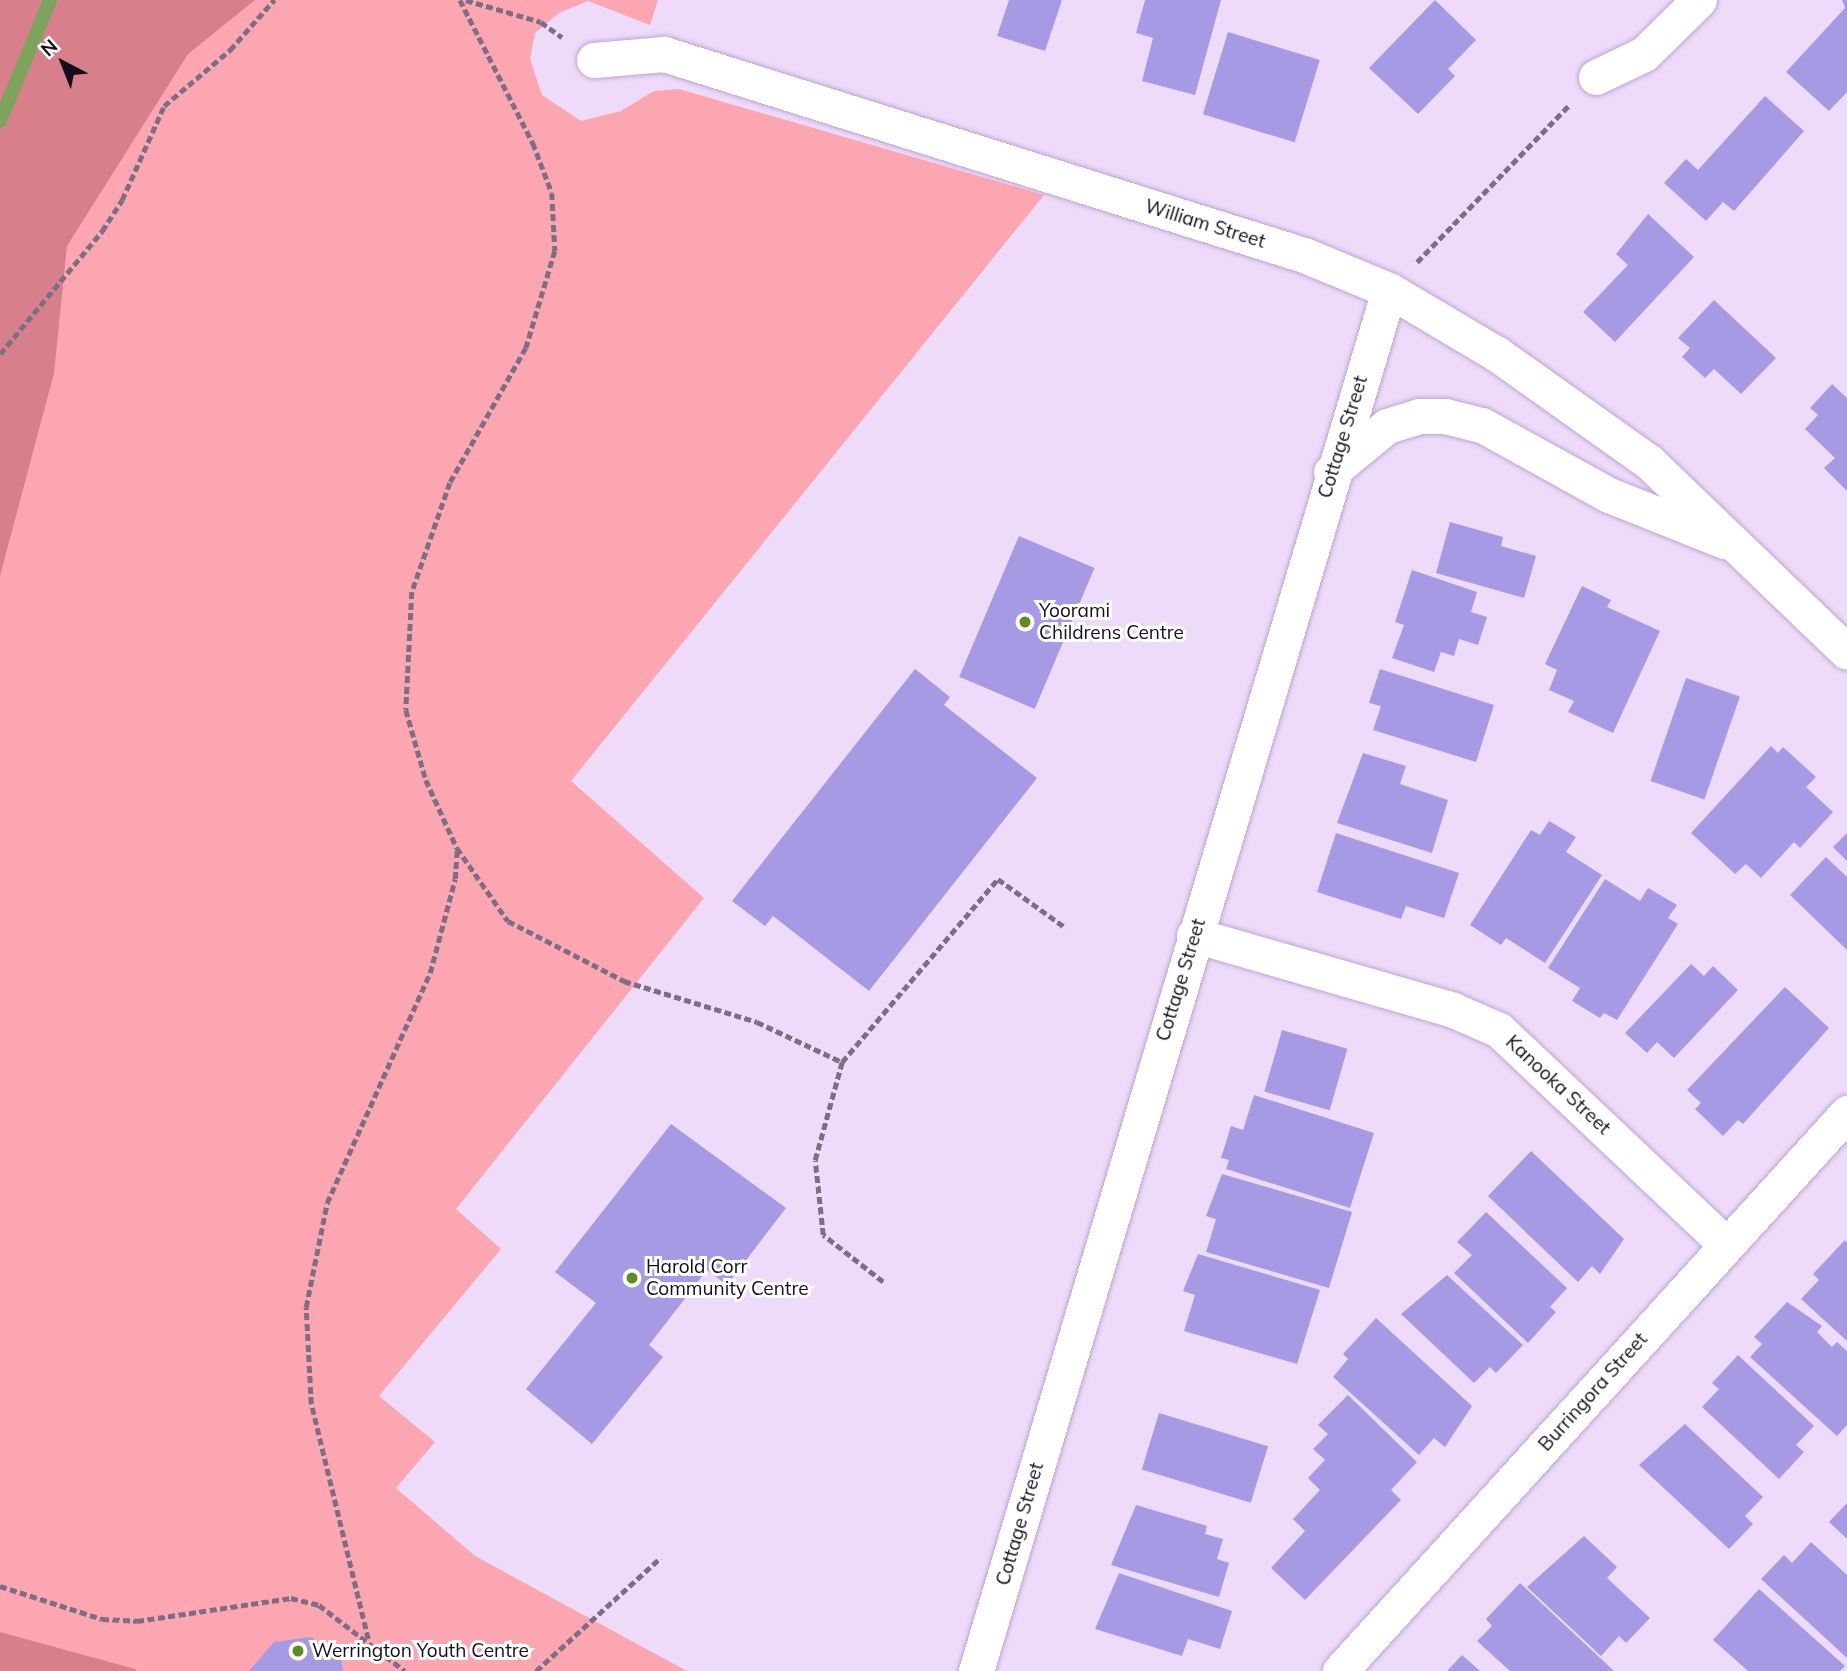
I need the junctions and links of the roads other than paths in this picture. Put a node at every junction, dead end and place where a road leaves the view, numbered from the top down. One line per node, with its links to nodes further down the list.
1 (1699, 0): 3 (street)
2 (594, 60): 4 (street, William Street)
3 (1596, 77)
4 (1389, 290): 5 (street, Cottage Street); 6 (street, William Street)
5 (1331, 472): 6 (street, William Street); 8 (street, Cottage Street)
6 (1743, 550): 7 (street, William Street)
7 (1847, 652)
8 (1194, 935): 10 (street, Kanooka Street); 11 (street, Cottage Street)
9 (1847, 1113): 10 (street, Burringora Street)
10 (1726, 1245): 12 (street, Burringora Street)
11 (983, 1669)
12 (1340, 1671)

